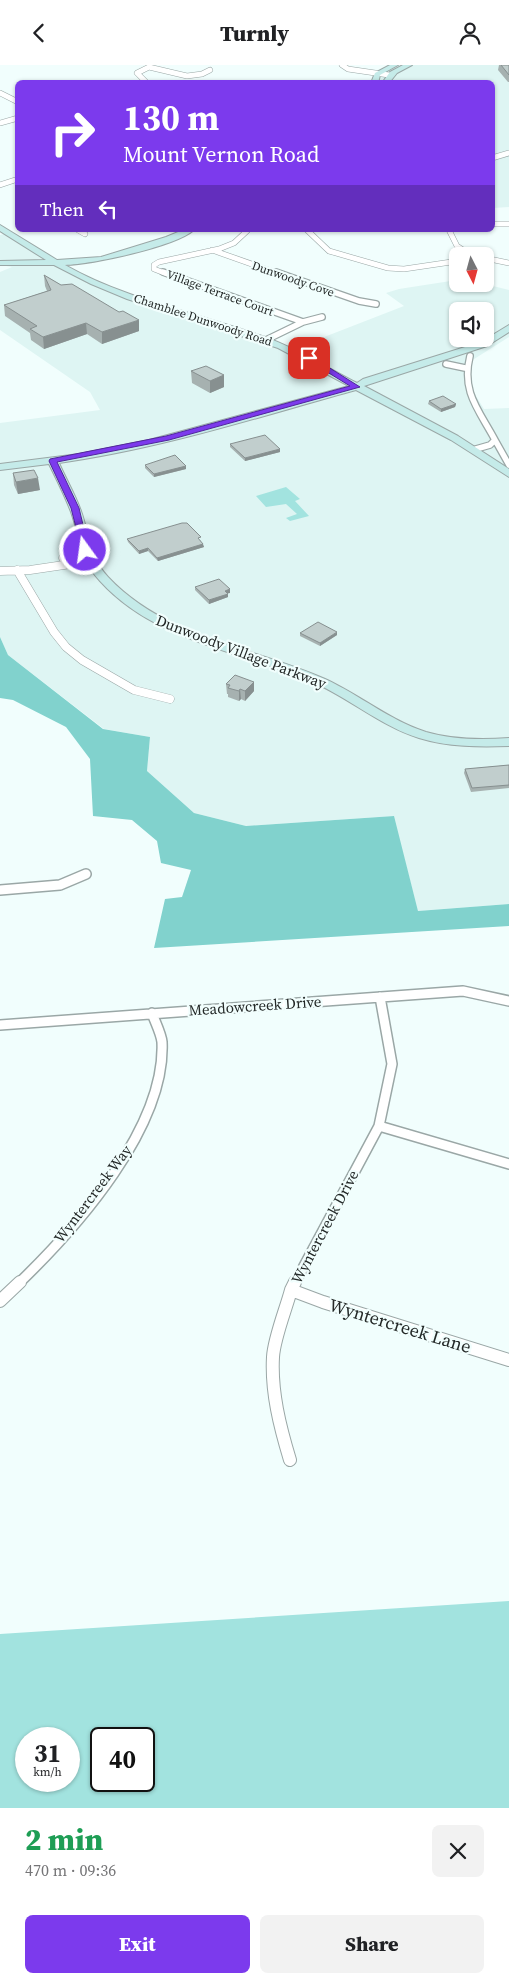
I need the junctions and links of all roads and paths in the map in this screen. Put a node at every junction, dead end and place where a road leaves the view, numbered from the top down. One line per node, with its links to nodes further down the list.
1 (342, 65): 5 (street)
2 (394, 65): 5 (street)
3 (409, 65): 6 (street)
4 (210, 70): 7 (street)
5 (377, 74): 6 (street); 8 (street)
6 (389, 75): 9 (street)
7 (144, 80)
8 (375, 80)
9 (387, 80)
10 (0, 93): 11 (street)
11 (15, 100)
12 (15, 119): 13 (street)
13 (0, 123)
14 (509, 153): 15 (street)
15 (495, 157)
16 (509, 160): 17 (street)
17 (495, 162)
18 (15, 180): 19 (street)
19 (0, 185)
20 (509, 224): 21 (street)
21 (495, 225)
22 (0, 227): 34 (street, Chamblee Dunwoody Road)
23 (82, 232): 29 (street)
24 (166, 232): 34 (street)
25 (185, 232): 32 (street)
26 (246, 232): 31 (street, Village Terrace Court)
27 (309, 232): 35 (street)
28 (449, 232): 30 (street)
29 (85, 234)
30 (458, 247)
31 (212, 250): 39 (street, Dunwoody Cove); 41 (street, Village Terrace Court)
32 (102, 259): 34 (street); 38 (street)
33 (494, 260): 37 (street)
34 (51, 261): 36 (street); 38 (street, Chamblee Dunwoody Road)
35 (449, 262)
36 (0, 263)
37 (509, 263)
38 (92, 281): 44 (street, Chamblee Dunwoody Road)
39 (376, 304)
40 (322, 317): 41 (street, Village Terrace Court)
41 (302, 322): 44 (street, Village Terrace Court)
42 (509, 329): 43 (street)
43 (494, 338)
44 (266, 340): 50 (street, Chamblee Dunwoody Road)
45 (474, 347): 50 (street)
46 (483, 347): 47 (street)
47 (470, 356): 48 (street); 49 (street)
48 (446, 364): 49 (street); 50 (street)
49 (465, 368): 51 (street)
50 (356, 387): 52 (street, Chamblee Dunwoody Road); 53 (street)
51 (495, 440): 52 (street); 54 (street)
52 (476, 449): 56 (street, Chamblee Dunwoody Road)
53 (53, 461): 55 (street); 57 (street, Dunwoody Village Parkway)
54 (509, 465)
55 (0, 467)
56 (509, 474)
57 (89, 557): 58 (street); 61 (street, Dunwoody Village Parkway)
58 (17, 570): 59 (street); 60 (street)
59 (0, 571)
60 (170, 699)
61 (509, 742)
62 (86, 874): 63 (street)
63 (0, 890)
64 (380, 997): 65 (street, Meadowcreek Drive); 66 (street, Meadowcreek Drive); 68 (street, Wyntercreek Drive)
65 (509, 1001)
66 (152, 1013): 67 (street, Meadowcreek Drive); 71 (street, Wyntercreek Way)
67 (0, 1025)
68 (379, 1126): 69 (street); 70 (street, Wyntercreek Drive)
69 (509, 1164)
70 (291, 1290): 72 (street, Wyntercreek Lane); 73 (street, Wyntercreek Drive)
71 (0, 1301)
72 (509, 1360)
73 (290, 1460)

